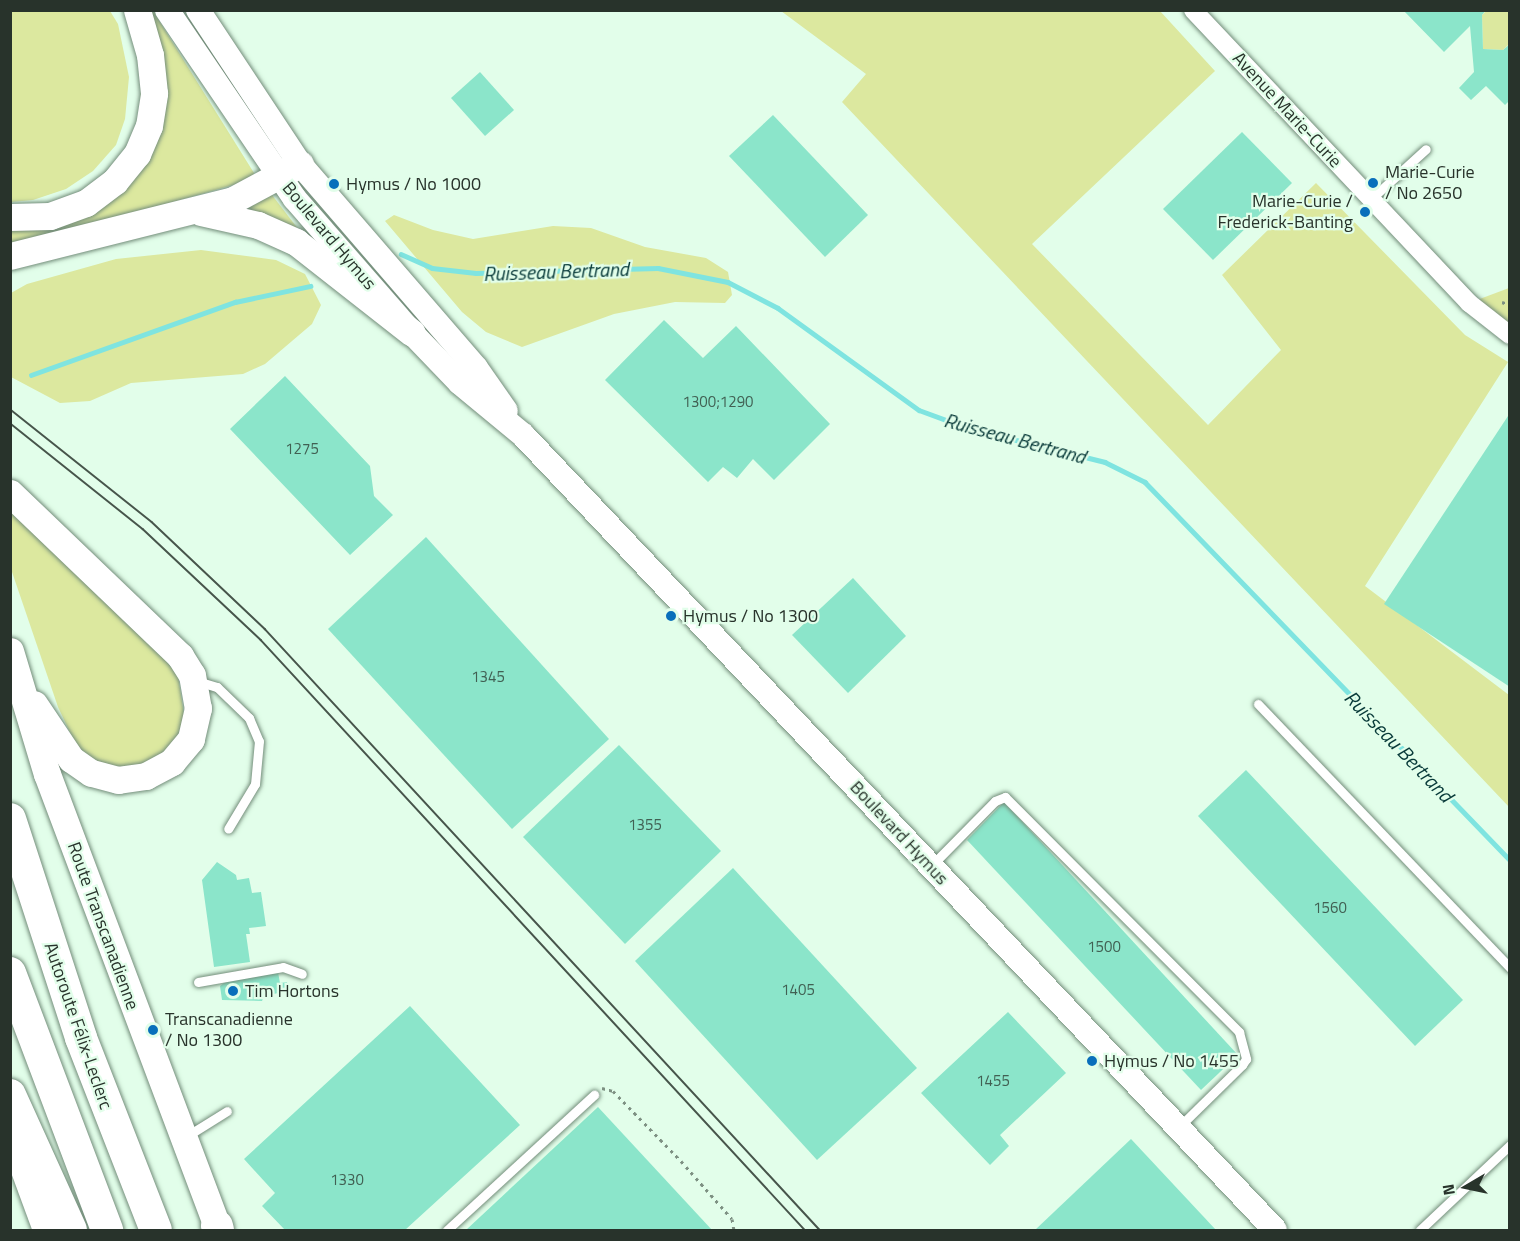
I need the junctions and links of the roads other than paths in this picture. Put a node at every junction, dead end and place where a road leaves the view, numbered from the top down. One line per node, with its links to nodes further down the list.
1 (137, 10): 9 (main road)
2 (167, 10): 6 (street, Boulevard Hymus)
3 (198, 10): 6 (street, Boulevard Hymus)
4 (1193, 10): 7 (street, Avenue Marie-Curie)
5 (1426, 149): 7 (lane)
6 (290, 170): 8 (main road); 11 (street, Boulevard Hymus); 13 (street, Boulevard Hymus)
7 (1371, 199): 12 (street, Avenue Marie-Curie)
8 (197, 211): 10 (main road); 11 (main road)
9 (10, 217)
10 (10, 256)
11 (412, 333): 13 (street, Boulevard Hymus)
12 (1509, 334)
13 (523, 435): 21 (street, Boulevard Hymus)
14 (10, 493): 17 (main road)
15 (10, 651): 16 (main road, Route Transcanadienne)
16 (18, 679): 17 (main road); 31 (main road, Route Transcanadienne)
17 (194, 681): 20 (lane)
18 (1258, 704): 22 (lane)
19 (10, 819): 37 (highway, Autoroute Félix-Leclerc)
20 (228, 829)
21 (931, 866): 29 (street, Boulevard Hymus); 29 (lane)
22 (1509, 968)
23 (10, 973): 36 (highway)
24 (302, 974): 25 (lane)
25 (198, 982)
26 (10, 1095): 35 (highway)
27 (594, 1095): 38 (lane)
28 (227, 1111): 31 (lane)
29 (1178, 1128): 39 (street, Boulevard Hymus)
30 (10, 1135): 34 (street)
31 (182, 1138): 33 (main road, Route Transcanadienne)
32 (1509, 1145): 40 (lane)
33 (218, 1229)
34 (45, 1230)
35 (71, 1230)
36 (107, 1230)
37 (156, 1230)
38 (447, 1230)
39 (1275, 1230)
40 (1420, 1230)

